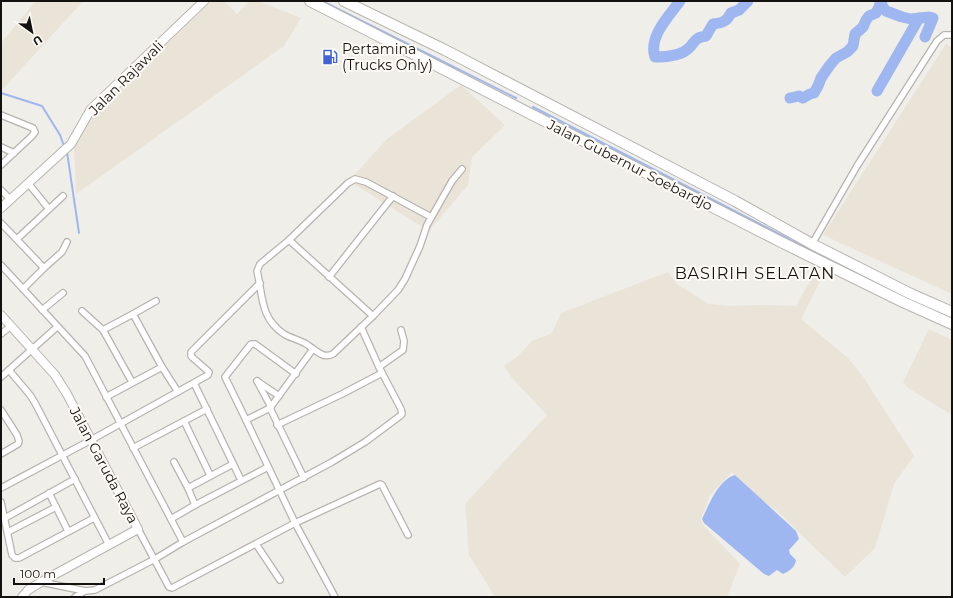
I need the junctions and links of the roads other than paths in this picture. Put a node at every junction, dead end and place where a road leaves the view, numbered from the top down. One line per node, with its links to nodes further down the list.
1 (204, 1): 12 (street, Jalan Rajawali)
2 (310, 1): 6 (highway, Jalan Gubernur Soebardjo)
3 (344, 1): 5 (highway, Jalan Gubernur Soebardjo)
4 (952, 34): 24 (street)
5 (530, 94): 6 (highway); 24 (highway, Jalan Gubernur Soebardjo)
6 (523, 110): 38 (highway, Jalan Gubernur Soebardjo)
7 (1, 115): 9 (street)
8 (1, 147): 9 (street)
9 (14, 153): 10 (street)
10 (1, 165)
11 (462, 169): 19 (street)
12 (28, 183): 16 (street, Jalan Rajawali); 18 (street)
13 (1, 190): 16 (street)
14 (63, 196): 18 (street)
15 (393, 196): 19 (street); 22 (street); 27 (street)
16 (10, 199): 17 (street, Jalan Rajawali)
17 (1, 208)
18 (49, 209): 21 (street)
19 (432, 217): 37 (street)
20 (1, 223): 21 (street)
21 (17, 239): 26 (street)
22 (289, 240): 27 (street); 28 (street)
23 (67, 242): 26 (street)
24 (812, 244): 34 (highway, Jalan Gubernur Soebardjo)
25 (1, 265): 29 (street)
26 (44, 268): 29 (street)
27 (329, 277): 37 (street)
28 (260, 283): 46 (street); 53 (street)
29 (23, 289): 32 (street)
30 (63, 293): 32 (street)
31 (156, 301): 35 (street)
32 (42, 310): 40 (street)
33 (82, 311): 42 (street)
34 (952, 312)
35 (134, 314): 42 (street); 47 (street)
36 (1, 315): 39 (street, Jalan Garuda Raya)
37 (373, 316): 41 (street)
38 (952, 324)
39 (11, 326): 44 (street); 45 (street, Jalan Garuda Raya)
40 (57, 327): 45 (street); 56 (street)
41 (362, 327): 46 (street); 49 (street)
42 (102, 330): 52 (street)
43 (401, 330): 49 (street)
44 (1, 334)
45 (32, 349): 48 (street); 64 (street, Jalan Garuda Raya)
46 (313, 349): 50 (street)
47 (162, 367): 52 (street); 54 (street)
48 (9, 370): 51 (street); 67 (street)
49 (380, 370): 63 (street); 72 (street)
50 (296, 374): 55 (street); 60 (street)
51 (1, 377)
52 (132, 382): 56 (street)
53 (194, 383): 54 (street); 59 (street)
54 (178, 392): 62 (street)
55 (279, 396): 57 (street); 57 (street)
56 (106, 397): 62 (street)
57 (270, 408): 60 (street); 63 (street)
58 (1, 410): 66 (street)
59 (207, 410): 61 (street); 69 (street)
60 (246, 420): 70 (street)
61 (184, 421): 65 (street); 71 (street)
62 (121, 424): 64 (street); 65 (street)
63 (277, 425): 72 (street)
64 (91, 440): 67 (street); 86 (street, Jalan Garuda Raya)
65 (133, 448): 84 (street)
66 (2, 451)
67 (62, 455): 73 (street); 75 (street)
68 (174, 462): 76 (street)
69 (233, 464): 71 (street); 74 (street)
70 (268, 467): 74 (street); 77 (street)
71 (210, 475): 76 (street)
72 (304, 478): 77 (street)
73 (74, 479): 78 (street); 83 (street)
74 (241, 480): 80 (street)
75 (1, 488)
76 (188, 488): 80 (street)
77 (280, 491): 85 (street); 90 (street)
78 (49, 493): 81 (street); 82 (street)
79 (1, 502): 82 (street)
80 (195, 505): 84 (street)
81 (56, 507): 87 (street); 88 (street)
82 (5, 518): 88 (street)
83 (94, 518): 87 (street); 92 (street)
84 (171, 519): 90 (street)
85 (295, 523): 89 (street); 91 (street); 99 (street)
86 (138, 529): 92 (street, Jalan Garuda Raya); 93 (street)
87 (68, 531): 88 (street)
88 (8, 532)
89 (408, 535)
90 (183, 542): 93 (street)
91 (256, 544): 93 (street); 94 (street)
92 (109, 545): 95 (street, Jalan Garuda Raya)
93 (155, 559): 96 (street)
94 (280, 580)
95 (41, 582): 96 (street); 97 (street, Jalan Garuda Raya)
96 (85, 591): 98 (street)
97 (22, 597)
98 (75, 597)
99 (335, 597)

